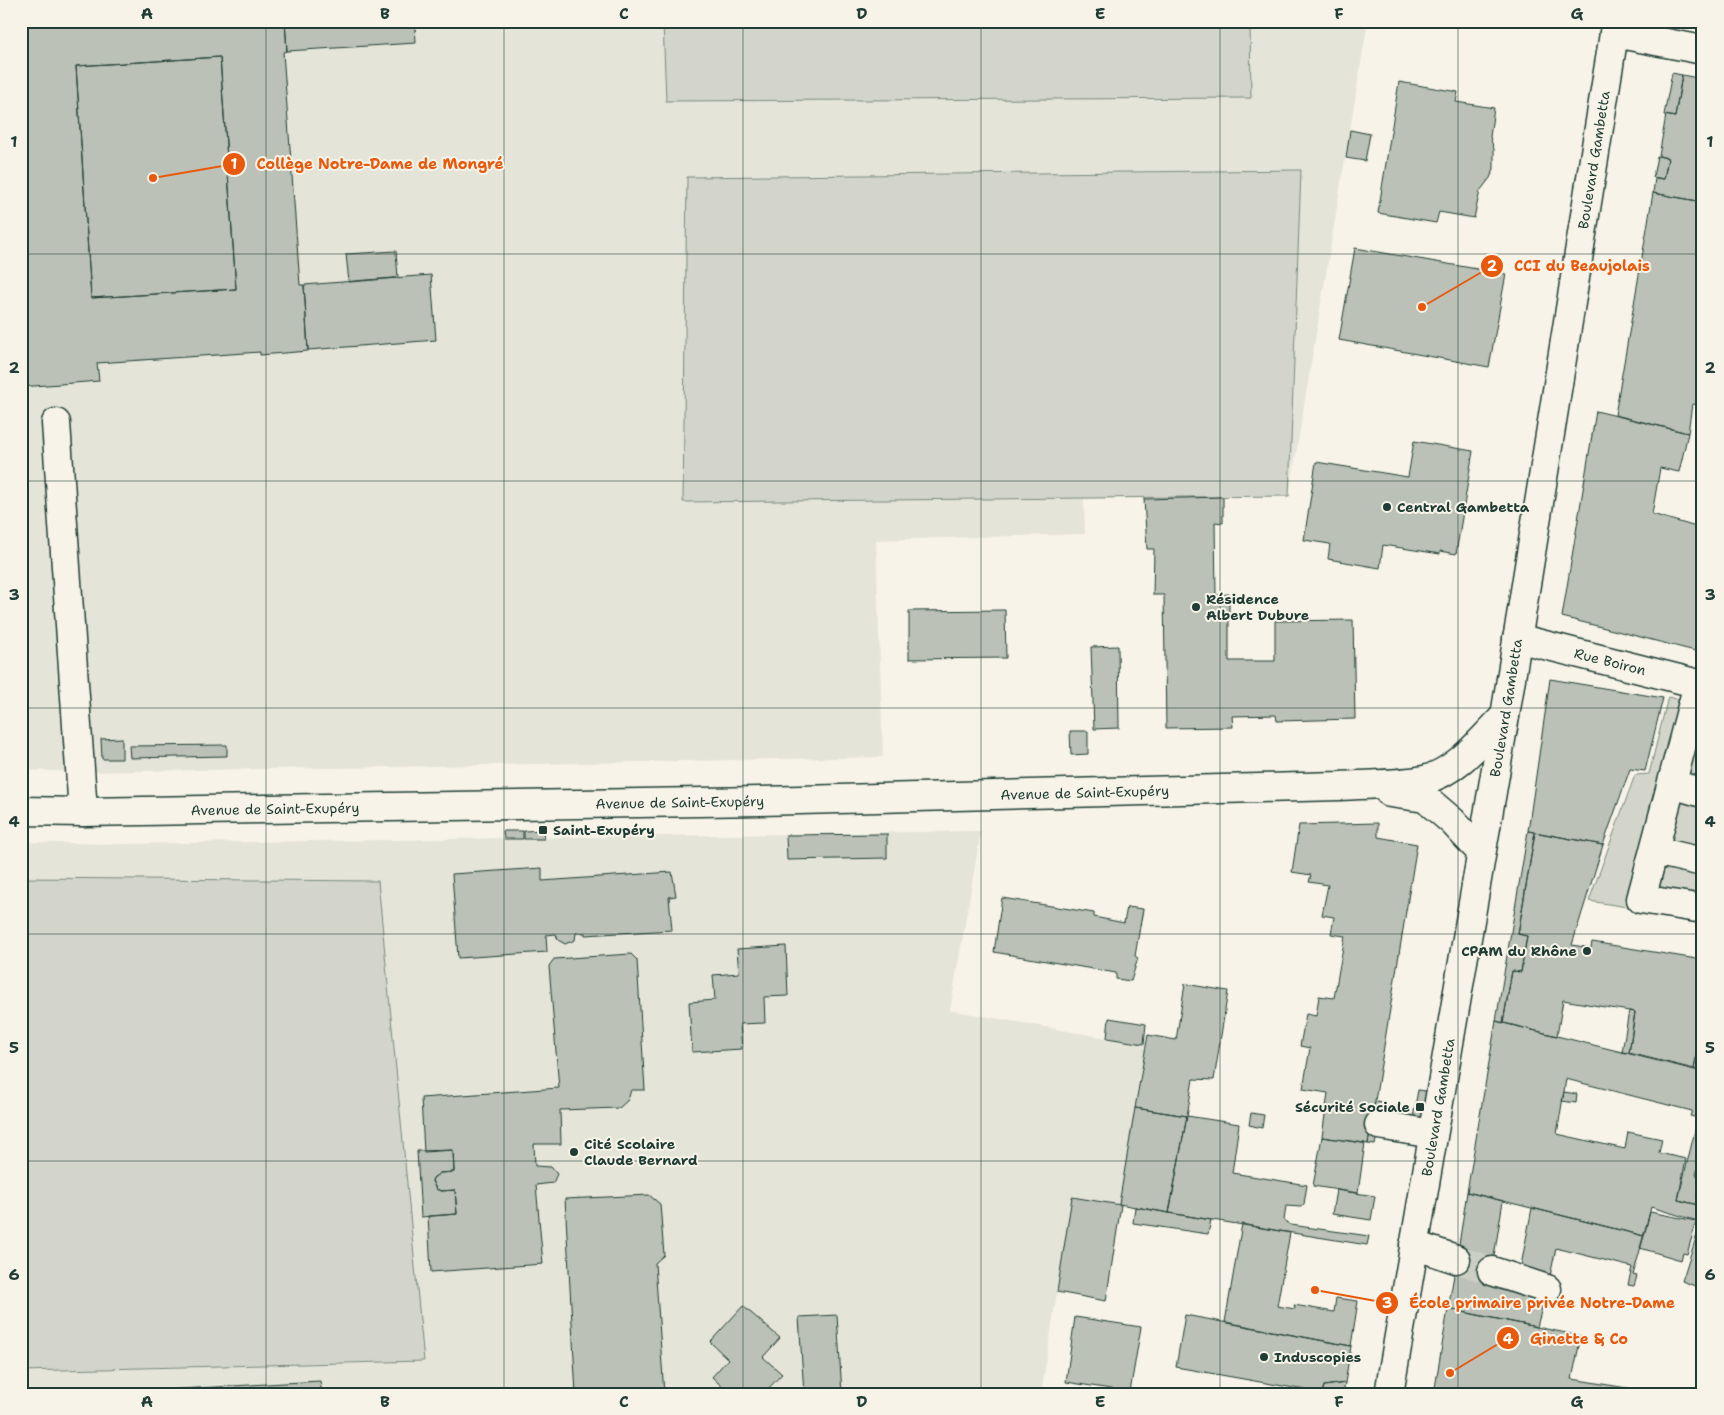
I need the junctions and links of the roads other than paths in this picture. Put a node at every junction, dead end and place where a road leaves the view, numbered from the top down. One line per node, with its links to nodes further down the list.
1 (1615, 27): 2 (street); 4 (street, Boulevard Gambetta)
2 (1703, 50)
3 (56, 423): 11 (street)
4 (1517, 638): 5 (street, Rue Boiron); 6 (street, Boulevard Gambetta)
5 (1700, 684): 7 (street)
6 (1505, 716): 8 (street, Avenue de Saint-Exupéry); 13 (street, Boulevard Gambetta)
7 (1672, 784): 9 (street); 12 (street)
8 (1339, 786): 11 (street, Avenue de Saint-Exupéry); 13 (street, Avenue de Saint-Exupéry)
9 (1703, 792)
10 (21, 811): 11 (street, Avenue de Saint-Exupéry)
11 (83, 812)
12 (1655, 851): 14 (street); 15 (street)
13 (1481, 852): 17 (street, Boulevard Gambetta)
14 (1703, 862)
15 (1703, 909)
16 (1379, 1125): 17 (street)
17 (1433, 1134): 18 (street, Boulevard Gambetta)
18 (1414, 1245): 19 (street); 22 (street, Boulevard Gambetta)
19 (1456, 1259)
20 (1492, 1271): 21 (street)
21 (1547, 1289)
22 (1389, 1394)

